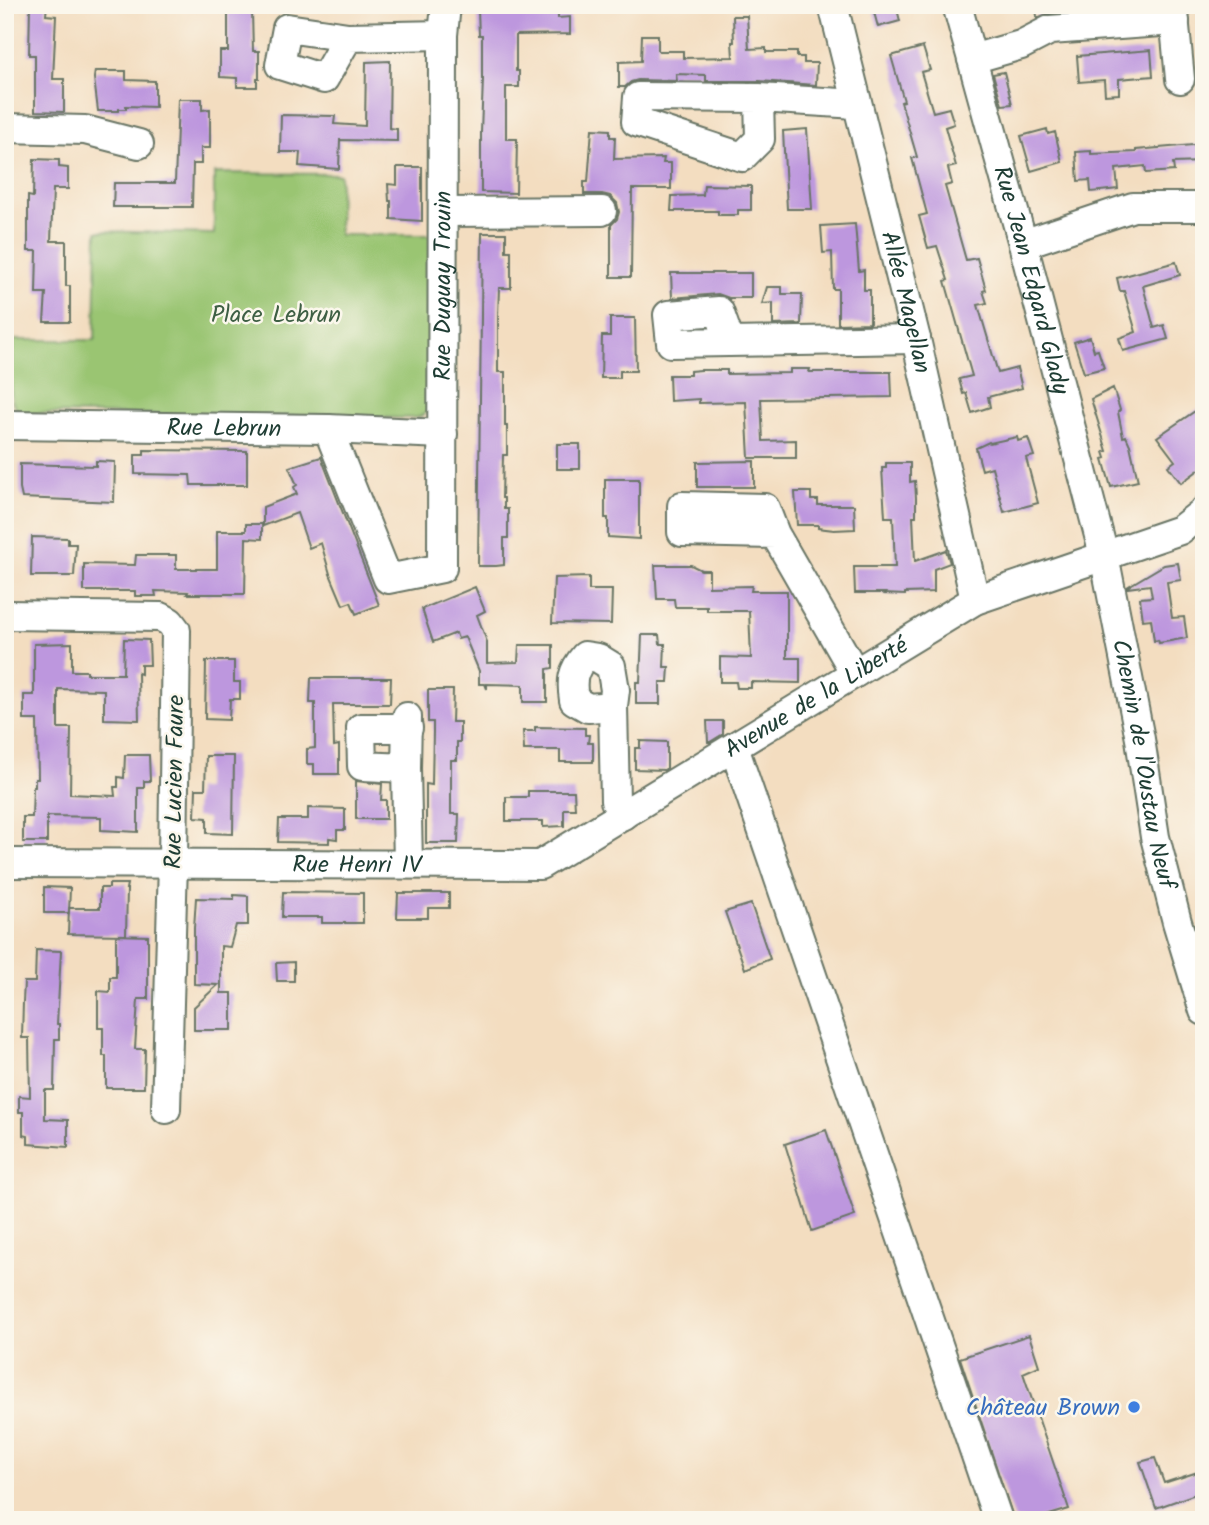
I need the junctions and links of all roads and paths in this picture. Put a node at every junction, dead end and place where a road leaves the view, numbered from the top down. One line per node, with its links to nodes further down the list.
1 (446, 5): 5 (street, Rue Duguay Trouin)
2 (833, 5): 10 (street, Allée Magellan)
3 (957, 5): 7 (street, Rue Jean Edgard Glady)
4 (1174, 13): 7 (street); 8 (street)
5 (443, 34): 6 (street); 15 (street, Rue Duguay Trouin)
6 (348, 37)
7 (972, 59): 16 (street, Rue Jean Edgard Glady)
8 (1180, 79)
9 (760, 98): 10 (street)
10 (858, 104): 17 (street, Allée Magellan)
11 (5, 128): 12 (street)
12 (139, 144)
13 (1204, 208): 16 (street)
14 (602, 211): 15 (street)
15 (443, 212): 21 (street, Rue Duguay Trouin)
16 (1023, 243): 24 (street, Rue Jean Edgard Glady)
17 (916, 339): 18 (street); 25 (street, Allée Magellan)
18 (730, 342)
19 (5, 425): 20 (street, Rue Lebrun)
20 (328, 429): 21 (street, Rue Lebrun); 21 (street, Rue Duguay Trouin)
21 (443, 434)
22 (1204, 511): 24 (street, Avenue de la Liberté)
23 (775, 534): 27 (street)
24 (1104, 555): 25 (street, Avenue de la Liberté); 36 (street, Chemin de l'Oustau Neuf)
25 (975, 600): 27 (street, Avenue de la Liberté)
26 (5, 615): 33 (street, Rue Lucien Faure)
27 (855, 673): 29 (street, Avenue de la Liberté)
28 (613, 706): 31 (street)
29 (734, 747): 31 (street, Avenue de la Liberté); 38 (street)
30 (406, 768): 30 (street); 34 (street)
31 (623, 815): 35 (street, Avenue de la Liberté)
32 (5, 863): 33 (street, Rue Henri IV)
33 (173, 863): 34 (street, Rue Henri IV); 37 (street, Rue Lucien Faure)
34 (408, 864): 35 (street, Rue Henri IV)
35 (540, 865)
36 (1204, 1011)
37 (166, 1109)
38 (998, 1520)

